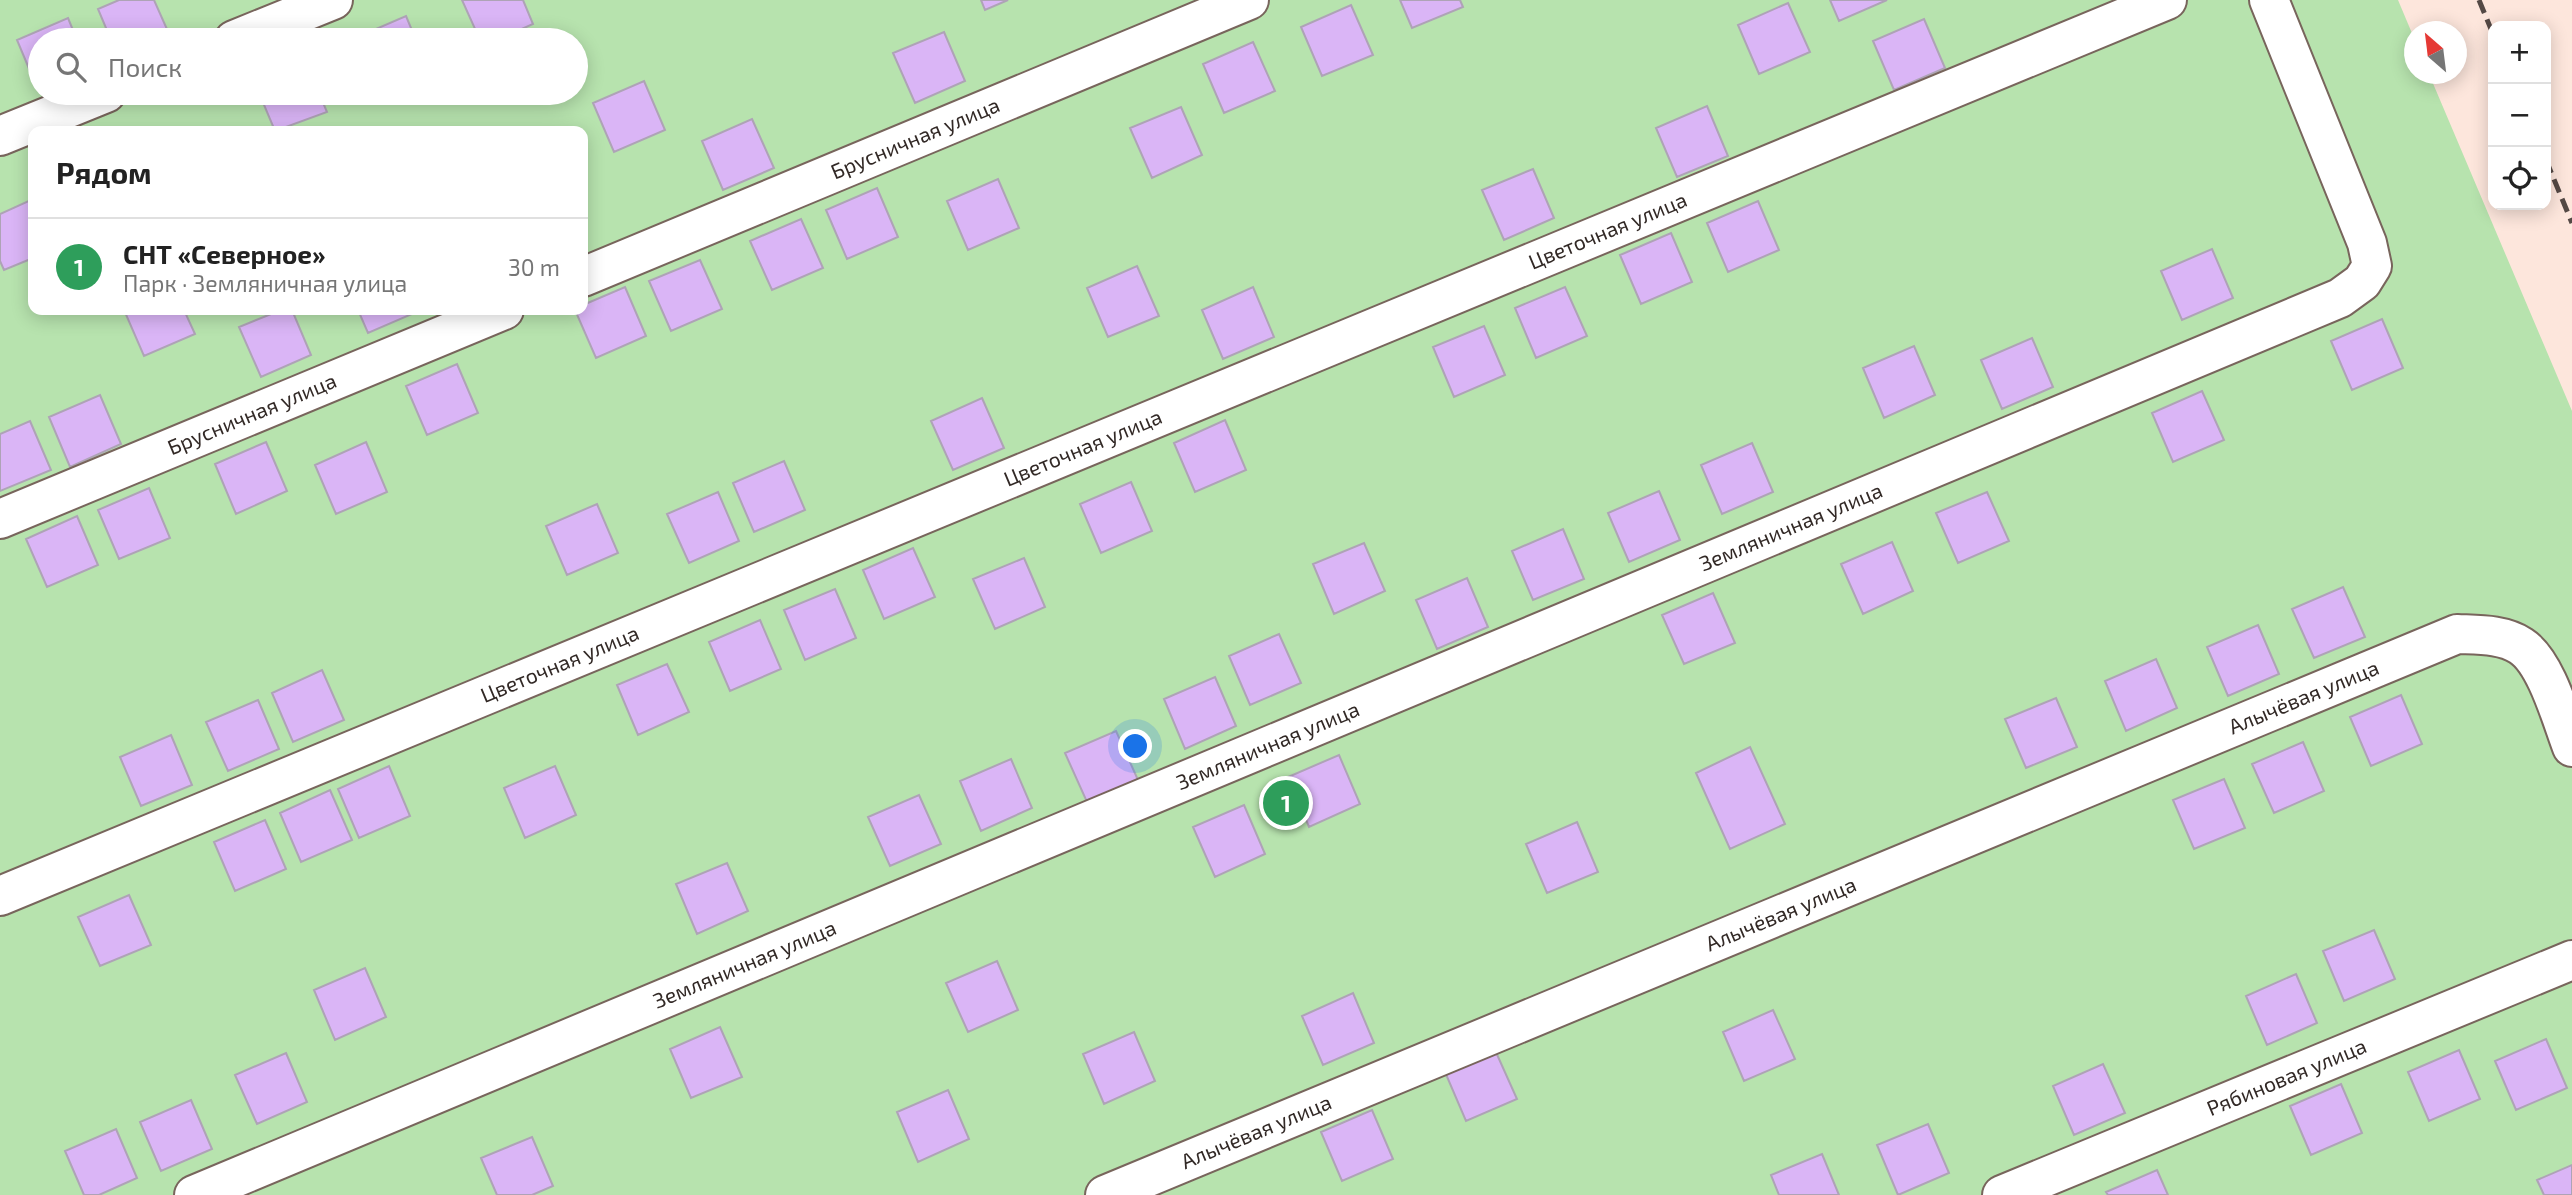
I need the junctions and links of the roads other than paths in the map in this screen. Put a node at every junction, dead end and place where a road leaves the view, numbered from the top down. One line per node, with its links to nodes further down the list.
1 (332, 0): 5 (street)
2 (1249, 0): 8 (street, Брусничная улица)
3 (2167, 0): 12 (street, Цветочная улица)
4 (2269, 0): 14 (street, Земляничная улица)
5 (263, 28)
6 (76, 105): 7 (street)
7 (0, 136)
8 (588, 275)
9 (492, 315): 10 (street, Брусничная улица)
10 (0, 519)
11 (2572, 747): 15 (street, Алычёвая улица)
12 (0, 896)
13 (2572, 960): 16 (street, Рябиновая улица)
14 (194, 1195)
15 (1105, 1195)
16 (2002, 1195)

